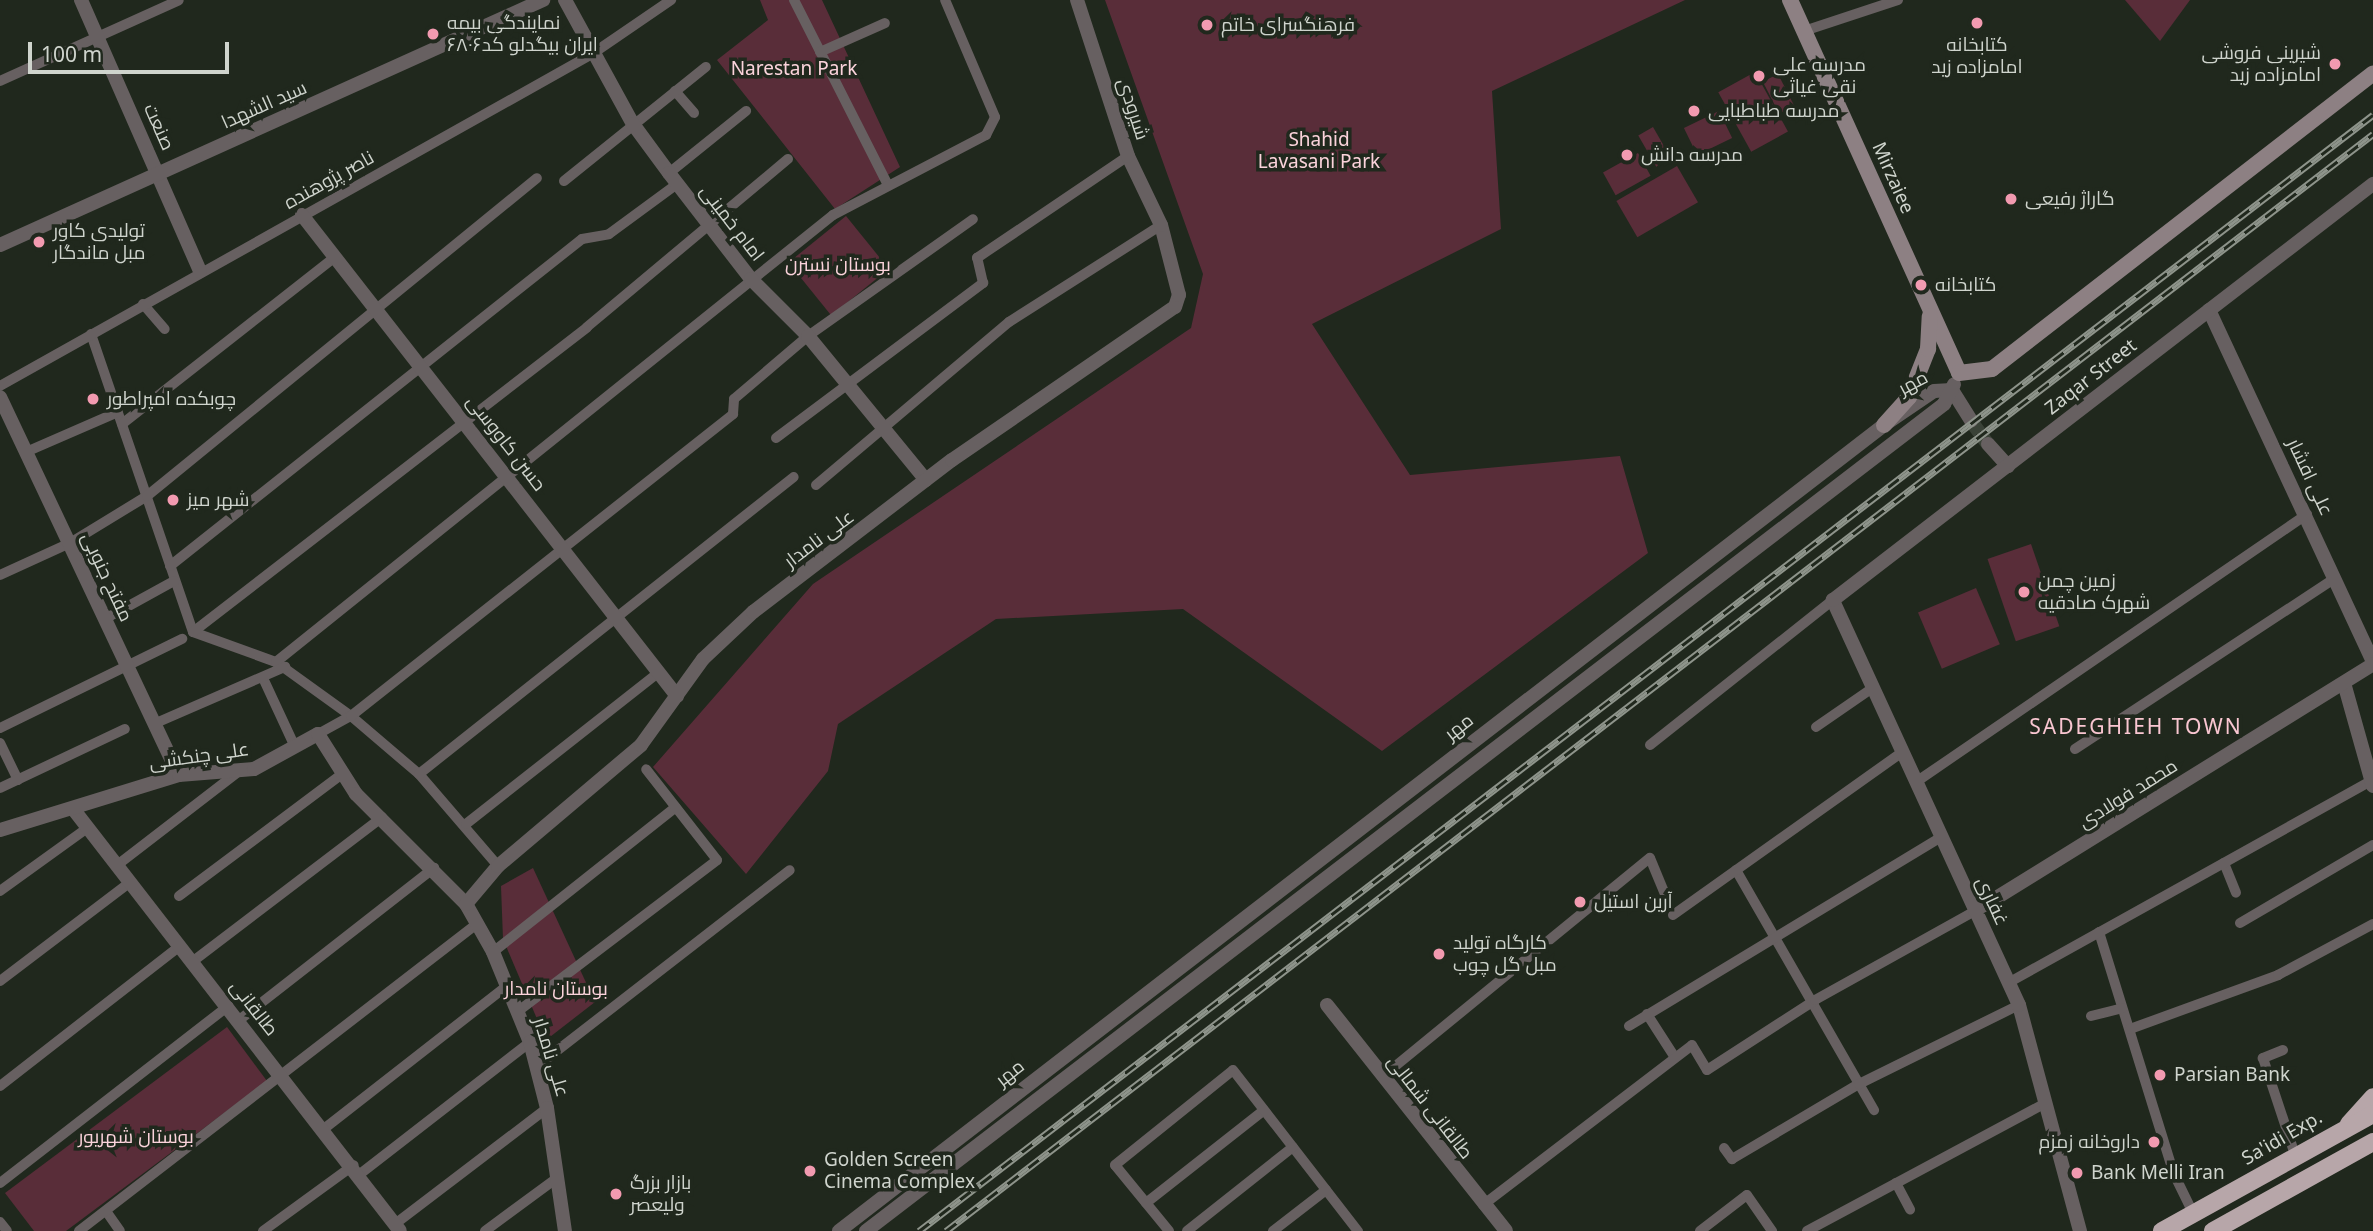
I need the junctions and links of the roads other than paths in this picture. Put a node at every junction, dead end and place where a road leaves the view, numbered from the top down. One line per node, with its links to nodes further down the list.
1 (81, 0): 13 (street, صنعت)
2 (179, 0): 13 (street)
3 (543, 0): 25 (street, سید الشهدا)
4 (565, 0): 15 (street, امام خمینی)
5 (671, 0): 15 (street, ناصر پژوهنده)
6 (794, 0): 14 (street)
7 (945, 0): 29 (street)
8 (1077, 0): 23 (street, شیرودی)
9 (1790, 0): 12 (main road, Mirzaiee)
10 (1898, 0): 12 (street)
11 (885, 23): 14 (street)
12 (1804, 31): 41 (main road, Mirzaiee)
13 (97, 35): 18 (street); 25 (street, صنعت)
14 (820, 52): 29 (street)
15 (592, 54): 22 (street, امام خمینی); 31 (street, ناصر پژوهنده)
16 (706, 67): 19 (street)
17 (2373, 73): 47 (main road)
18 (0, 81)
19 (675, 91): 21 (street); 22 (street)
20 (746, 111): 27 (street)
21 (694, 113)
22 (633, 124): 27 (street, امام خمینی); 28 (street)
23 (1128, 156): 33 (street, شیرودی); 48 (street)
24 (788, 159): 34 (street)
25 (158, 174): 35 (street, سید الشهدا); 37 (street, صنعت)
26 (537, 178): 40 (street)
27 (673, 179): 34 (street, امام خمینی); 46 (street)
28 (564, 181)
29 (887, 183): 38 (street)
30 (2373, 184): 42 (street, Zaqar Street)
31 (302, 215): 36 (street, حسن کاووسی); 37 (street, ناصر پژوهنده)
32 (973, 219): 45 (street)
33 (1161, 225): 57 (street); 64 (street, علی نامدار)
34 (710, 226): 38 (street, امام خمینی); 54 (street)
35 (0, 245)
36 (335, 257): 40 (street, حسن کاووسی); 55 (street)
37 (200, 271): 39 (street, ناصر پژوهنده)
38 (751, 279): 45 (street, امام خمینی); 63 (street)
39 (143, 304): 43 (street); 44 (street, ناصر پژوهنده)
40 (380, 310): 46 (street, حسن کاووسی); 66 (street)
41 (1930, 310): 47 (main road, Mirzaiee); 56 (main road)
42 (2209, 310): 61 (street, Zaqar Street); 67 (street, علی افشار)
43 (165, 329)
44 (91, 334): 49 (street, ناصر پژوهنده); 52 (street)
45 (808, 335): 48 (street, امام خمینی); 69 (street)
46 (422, 365): 54 (street, حسن کاووسی); 70 (street)
47 (1959, 373): 50 (street)
48 (844, 381): 57 (street, امام خمینی); 58 (street)
49 (0, 386)
50 (1952, 390): 53 (street); 56 (street, مهر); 149 (street, مهر)
51 (2, 406): 60 (street, مفتح جنوبی)
52 (118, 412): 55 (street); 60 (street)
53 (1971, 421)
54 (466, 422): 63 (street, حسن کاووسی); 77 (street)
55 (122, 424): 66 (street)
56 (1884, 425): 141 (street, مهر)
57 (886, 428): 64 (street, امام خمینی); 65 (street)
58 (775, 438)
59 (1989, 444): 61 (street)
60 (26, 452): 68 (street, مفتح جنوبی)
61 (2008, 466): 74 (street, Zaqar Street)
62 (794, 477): 76 (street)
63 (508, 478): 69 (street, حسن کاووسی); 80 (street)
64 (926, 480): 86 (street, علی نامدار)
65 (816, 485)
66 (147, 496): 68 (street); 70 (street)
67 (2307, 514): 72 (street, علی افشار); 104 (street)
68 (69, 543): 71 (street); 75 (street, مفتح جنوبی)
69 (564, 546): 76 (street, حسن کاووسی); 87 (street)
70 (170, 566): 73 (street)
71 (1, 571)
72 (2335, 578): 79 (street, علی افشار); 96 (street)
73 (174, 581): 75 (street); 77 (street)
74 (1833, 600): 85 (street, غفاری); 94 (street)
75 (105, 619): 81 (street, مفتح جنوبی)
76 (614, 619): 82 (street, حسن کاووسی); 100 (street)
77 (193, 632): 80 (street)
78 (183, 639): 81 (street)
79 (2373, 663): 84 (street, محمد فولادی)
80 (280, 665): 83 (street); 87 (street)
81 (129, 669): 88 (street, مفتح جنوبی); 90 (street)
82 (658, 673): 86 (street, حسن کاووسی); 110 (street)
83 (263, 678): 88 (street); 95 (street)
84 (2344, 683): 105 (street); 127 (street, محمد فولادی)
85 (1874, 687): 89 (street); 97 (street, غفاری)
86 (677, 696): 117 (street, علی نامدار)
87 (351, 716): 92 (street); 100 (street)
88 (156, 723): 101 (street, مفتح جنوبی)
89 (1816, 726)
90 (0, 728)
91 (125, 729): 103 (street)
92 (318, 734): 95 (street, علی چنکشی); 102 (street, علی نامدار)
93 (0, 743): 103 (street)
94 (1650, 745)
95 (295, 747): 99 (street, علی چنکشی)
96 (2075, 749)
97 (1903, 751): 104 (street, غفاری); 120 (street)
98 (646, 769): 107 (street)
99 (238, 772): 101 (street, علی چنکشی); 116 (street)
100 (419, 774): 110 (street)
101 (179, 775): 108 (street, علی چنکشی)
102 (341, 775): 109 (street, علی نامدار); 124 (street)
103 (18, 779): 106 (street)
104 (1916, 782): 113 (street, غفاری)
105 (2372, 782): 115 (street)
106 (0, 788)
107 (676, 807): 135 (street); 146 (street)
108 (74, 810): 111 (street, طالقانی); 112 (street, علی چنکشی)
109 (382, 817): 118 (street, علی نامدار); 136 (street)
110 (466, 824): 117 (street)
111 (86, 829): 116 (street, طالقانی); 122 (street)
112 (0, 830)
113 (1941, 836): 127 (street, غفاری); 133 (street)
114 (2373, 845): 130 (street)
115 (2224, 863): 123 (street); 132 (street)
116 (116, 866): 121 (street, طالقانی)
117 (498, 866): 126 (street, علی نامدار)
118 (434, 868): 126 (street, علی نامدار); 150 (street)
119 (790, 870): 156 (street)
120 (1736, 870): 128 (street); 133 (street)
121 (129, 883): 134 (street, طالقانی); 137 (street)
122 (0, 891)
123 (2236, 893)
124 (179, 897)
125 (1667, 899): 158 (street)
126 (466, 904): 129 (street, علی نامدار)
127 (1975, 911): 138 (street, غفاری); 140 (street)
128 (1674, 915)
129 (478, 923): 135 (street, علی نامدار); 157 (street)
130 (2240, 923)
131 (2373, 924): 152 (street)
132 (2099, 932): 138 (street); 145 (street)
133 (1776, 940): 140 (street); 147 (street)
134 (180, 946): 136 (street, طالقانی); 160 (street)
135 (493, 952): 139 (street, علی نامدار)
136 (192, 961): 144 (street, طالقانی)
137 (0, 981)
138 (2008, 983): 143 (street, غفاری)
139 (508, 985): 146 (street, علی نامدار); 168 (street)
140 (1815, 1000): 155 (street); 159 (street)
141 (1134, 1004): 149 (street); 193 (street, مهر)
142 (1327, 1005): 158 (street, طالقانی شمالی)
143 (2019, 1005): 159 (street); 162 (street, غفاری)
144 (228, 1006): 150 (street, طالقانی); 175 (street)
145 (2122, 1008): 148 (street); 152 (street)
146 (517, 1012): 153 (street, علی نامدار)
147 (1647, 1014): 151 (street); 155 (street)
148 (2091, 1016)
149 (1147, 1017): 194 (street, مهر)
150 (239, 1021): 157 (street, طالقانی)
151 (1629, 1026)
152 (2130, 1029): 182 (street)
153 (530, 1042): 156 (street, علی نامدار); 173 (street)
154 (2283, 1050): 172 (street)
155 (1674, 1056): 179 (street)
156 (536, 1067): 163 (street, علی نامدار)
157 (283, 1076): 168 (street, طالقانی); 181 (street)
158 (1382, 1077): 179 (street, طالقانی شمالی)
159 (1859, 1084): 165 (street); 171 (street)
160 (0, 1086)
161 (2373, 1097): 167 (highway)
162 (2046, 1102): 176 (street); 202 (street, غفاری)
163 (547, 1108): 174 (street, علی نامدار); 185 (street)
164 (1264, 1110): 170 (street); 178 (street); 178 (street)
165 (1874, 1110)
166 (2373, 1114): 167 (highway)
167 (2349, 1124): 172 (highway, Sa'idi Exp.)
168 (324, 1128): 173 (street, طالقانی)
169 (2368, 1145): 184 (highway)
170 (1293, 1147): 177 (street); 196 (street)
171 (1724, 1147)
172 (2295, 1155): 182 (highway, Sa'idi Exp.)
173 (357, 1170): 185 (street, طالقانی); 190 (street)
174 (557, 1178): 191 (street); 192 (street, علی نامدار)
175 (0, 1183)
176 (1896, 1183): 180 (street); 201 (street)
177 (1326, 1190): 186 (street); 197 (street)
178 (1146, 1203): 195 (street)
179 (1483, 1205): 198 (street, طالقانی شمالی)
180 (1910, 1209)
181 (106, 1211): 188 (street); 189 (street)
182 (2193, 1213): 203 (highway, Sa'idi Exp.)
183 (0, 1222): 187 (street)
184 (2233, 1226): 204 (highway)
185 (398, 1227)
186 (1356, 1230)
187 (7, 1231)
188 (79, 1231)
189 (120, 1231)
190 (263, 1231)
191 (485, 1231)
192 (565, 1231)
193 (839, 1231)
194 (866, 1231)
195 (1169, 1231)
196 (1187, 1231)
197 (1273, 1231)
198 (1506, 1231)
199 (1700, 1231): 200 (street)
200 (1772, 1231)
201 (1807, 1231)
202 (2080, 1231)
203 (2162, 1231)
204 (2213, 1231)

